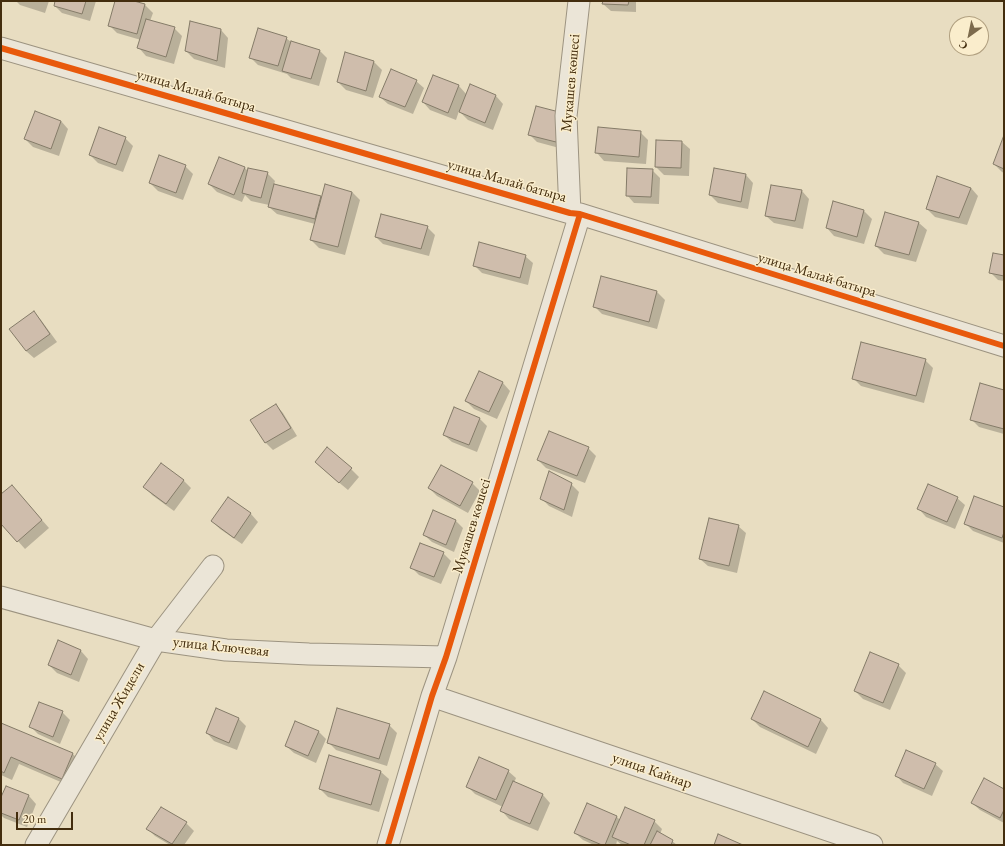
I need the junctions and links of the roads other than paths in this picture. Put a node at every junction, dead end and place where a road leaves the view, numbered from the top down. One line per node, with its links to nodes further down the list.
1 (579, 1): 3 (street, Мукашев көшесі)
2 (1, 48): 3 (street, улица Малай батыра)
3 (575, 214): 4 (street, улица Малай батыра); 8 (street, Мукашев көшесі)
4 (1004, 346)
5 (213, 566): 7 (street, улица Жидели)
6 (1, 597): 7 (street, улица Ключевая)
7 (156, 640): 8 (street, улица Ключевая); 10 (street, улица Жидели)
8 (446, 657): 9 (street, Мукашев көшесі)
9 (432, 696): 11 (street, Мукашев көшесі); 12 (street, улица Кайнар)
10 (36, 845)
11 (388, 845)
12 (872, 845)

